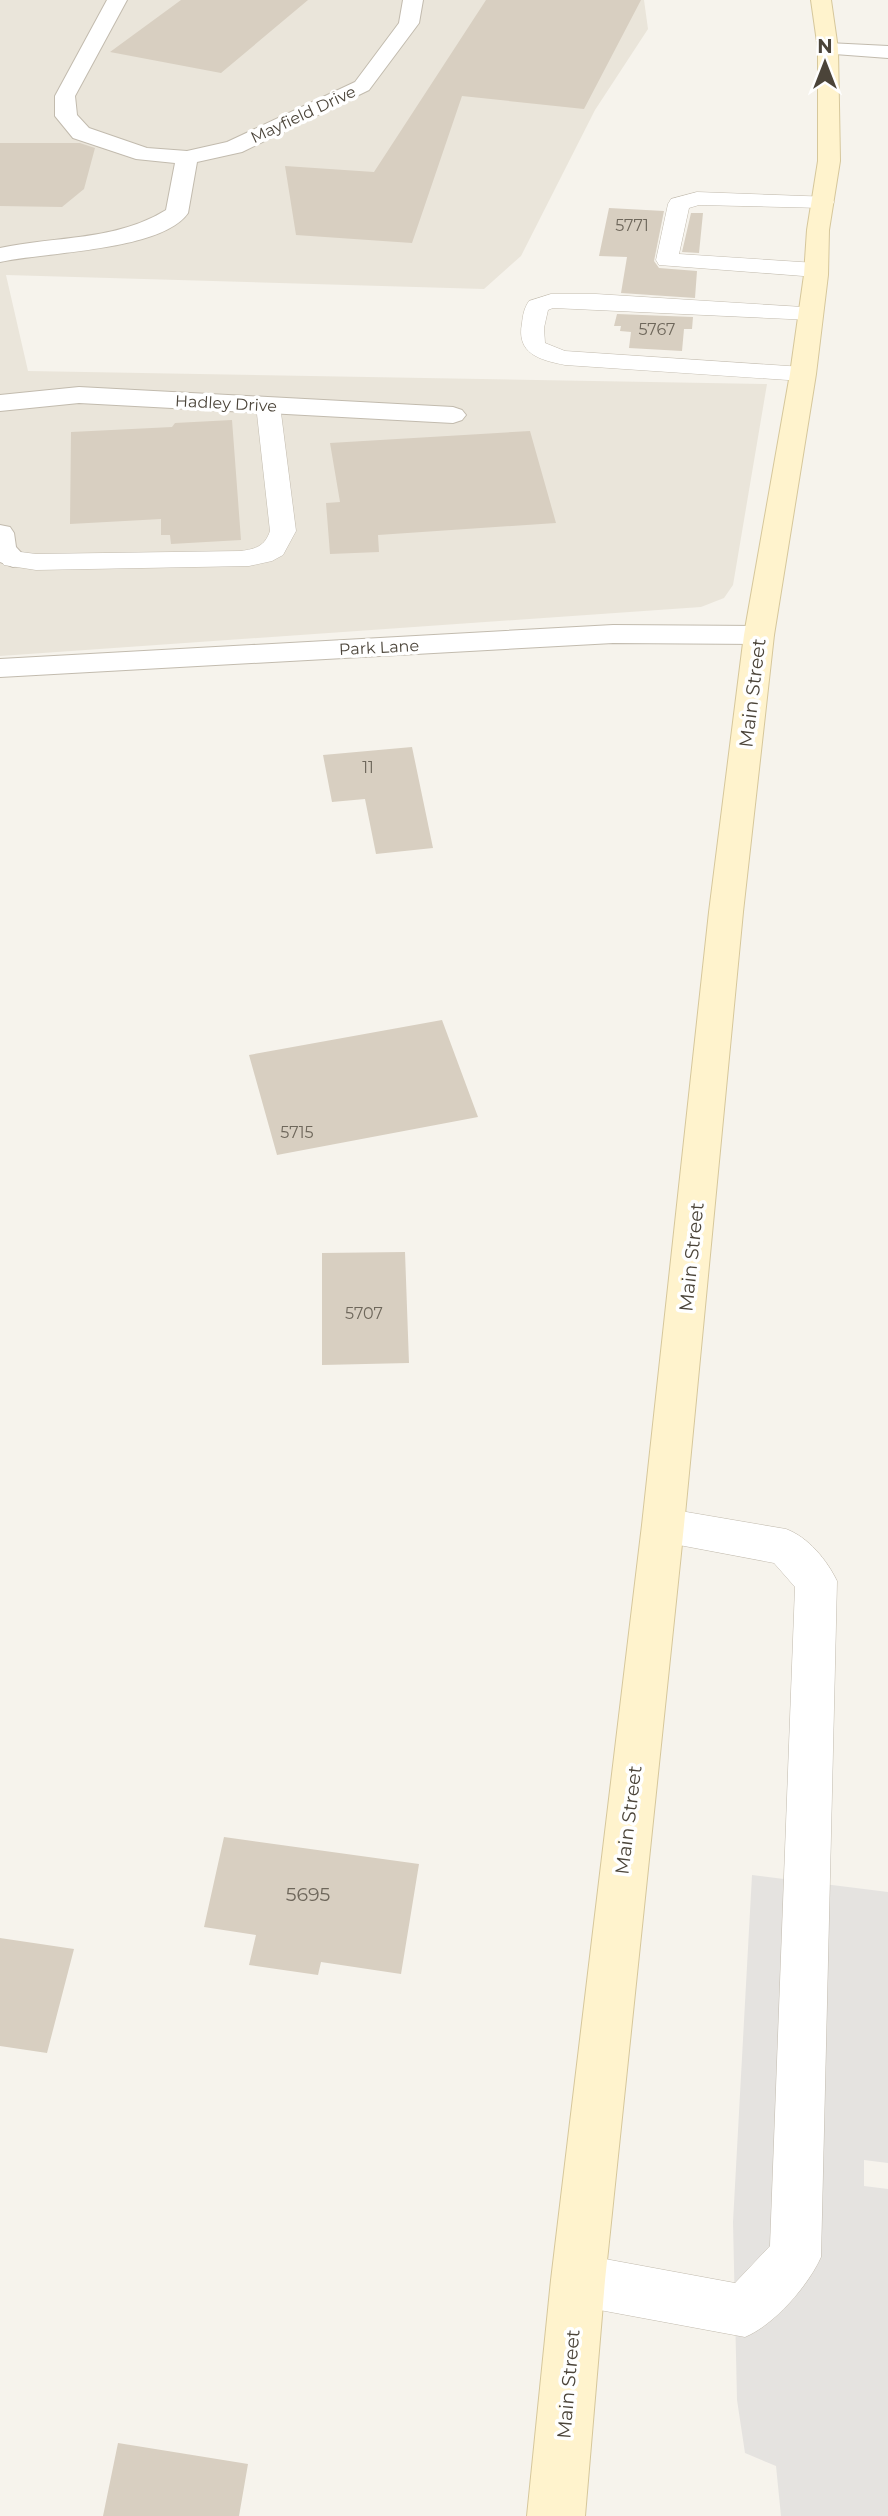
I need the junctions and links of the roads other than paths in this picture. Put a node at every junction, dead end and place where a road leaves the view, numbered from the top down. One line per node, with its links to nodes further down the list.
1 (117, 0): 6 (street, Mayfield Drive)
2 (413, 0): 6 (street, Mayfield Drive)
3 (821, 0): 4 (main road, Main Street)
4 (828, 49): 5 (street); 7 (main road, Main Street)
5 (888, 52)
6 (187, 158): 10 (street)
7 (823, 202): 11 (lane); 13 (main road, Main Street)
8 (724, 239): 11 (lane)
9 (758, 242): 12 (lane)
10 (0, 255)
11 (720, 263): 12 (lane)
12 (755, 266): 13 (lane)
13 (816, 270): 14 (main road, Main Street)
14 (811, 313): 15 (main road, Main Street); 15 (lane)
15 (803, 374): 21 (main road, Main Street)
16 (0, 403): 17 (street, Hadley Drive)
17 (268, 405): 18 (street, Hadley Drive); 20 (lane)
18 (453, 415)
19 (0, 533): 20 (street)
20 (13, 559)
21 (759, 635): 22 (street, Park Lane); 23 (main road, Main Street)
22 (0, 668)
23 (663, 1525): 24 (main road, Main Street); 24 (lane)
24 (578, 2280): 25 (main road, Main Street)
25 (556, 2516)

